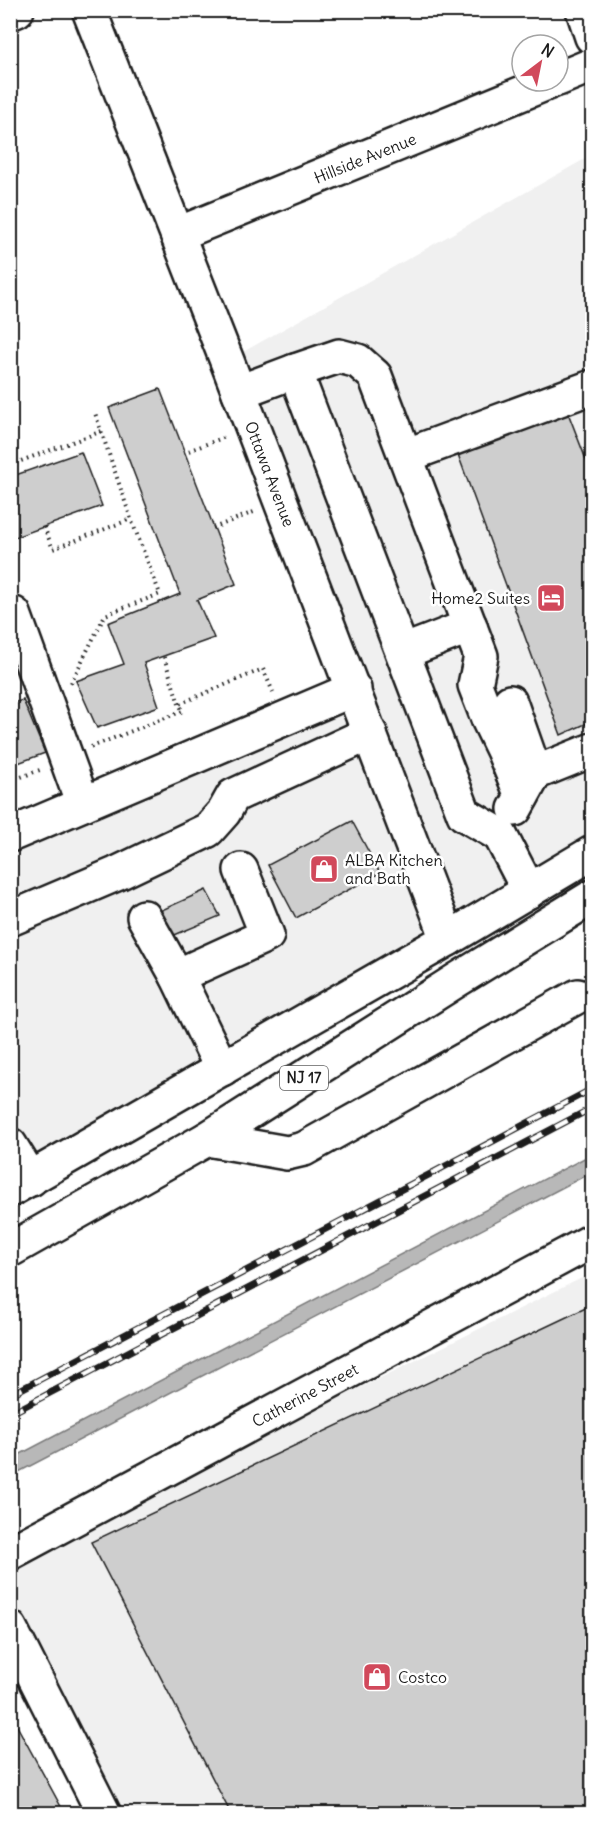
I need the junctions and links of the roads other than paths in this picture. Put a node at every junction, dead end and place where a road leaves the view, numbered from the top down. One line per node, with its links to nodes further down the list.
1 (17, 10): 4 (main road)
2 (89, 10): 9 (main road, Ottawa Avenue)
3 (583, 10): 5 (main road)
4 (10, 14)
5 (592, 37)
6 (592, 65): 7 (main road)
7 (570, 74)
8 (523, 93): 9 (main road, Hillside Avenue)
9 (178, 234): 12 (main road, Ottawa Avenue)
10 (295, 370): 12 (main road); 13 (main road); 16 (main road)
11 (592, 387): 13 (main road)
12 (239, 392): 17 (main road, Ottawa Avenue)
13 (405, 456): 15 (main road)
14 (14, 614): 21 (main road)
15 (475, 641): 16 (main road); 20 (main road); 20 (main road)
16 (403, 652): 23 (main road)
17 (354, 689): 18 (main road, Ottawa Avenue); 21 (main road)
18 (370, 733): 29 (main road); 30 (main road, Ottawa Avenue)
19 (592, 750): 20 (main road)
20 (529, 784): 23 (main road)
21 (83, 804): 22 (main road)
22 (10, 835)
23 (500, 835): 26 (main road)
24 (592, 853): 26 (main road)
25 (241, 870): 31 (main road)
26 (529, 891): 30 (main road)
27 (592, 897): 34 (main road, NJ 17)
28 (144, 917): 31 (main road)
29 (10, 919)
30 (448, 939): 33 (main road)
31 (177, 976): 33 (main road)
32 (578, 996): 34 (main road)
33 (222, 1069): 36 (main road)
34 (207, 1139): 38 (main road, NJ 17)
35 (10, 1145): 36 (main road)
36 (21, 1185)
37 (592, 1241): 39 (main road, Catherine Street)
38 (10, 1250)
39 (14, 1551)
40 (10, 1628): 41 (main road)
41 (104, 1814)

